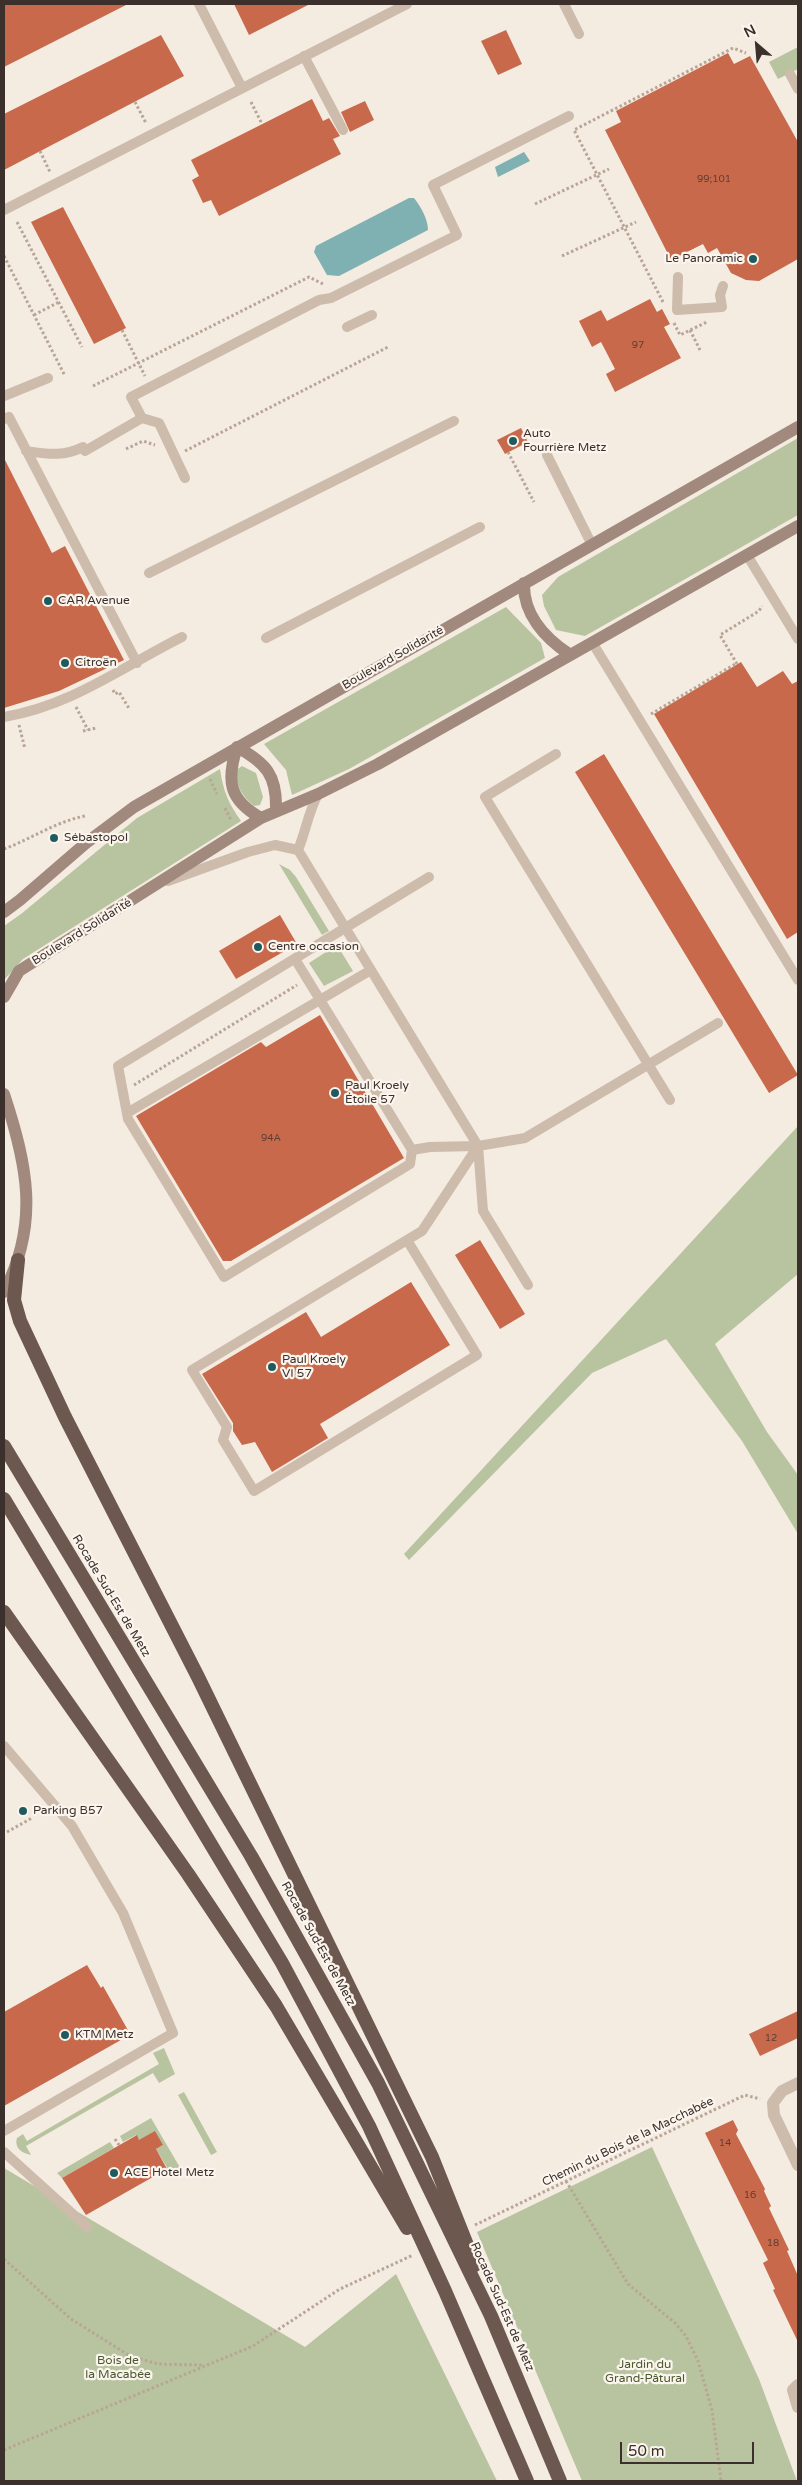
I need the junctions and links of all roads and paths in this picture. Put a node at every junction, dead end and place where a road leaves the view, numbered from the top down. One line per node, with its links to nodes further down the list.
1 (199, 4): 8 (lane)
2 (407, 4): 6 (lane)
3 (564, 4): 4 (lane)
4 (579, 34)
5 (746, 53): 19 (path)
6 (304, 56): 8 (lane); 15 (lane)
7 (790, 74): 9 (lane)
8 (242, 88): 21 (lane)
9 (798, 89)
10 (135, 102): 13 (path)
11 (251, 102): 14 (path)
12 (569, 116): 29 (lane)
13 (146, 124)
14 (262, 124)
15 (343, 130)
16 (40, 151): 18 (path)
17 (609, 169): 19 (path)
18 (50, 172)
19 (598, 175): 20 (path); 24 (path)
20 (535, 204)
21 (4, 210)
22 (17, 222): 30 (path)
23 (636, 222): 24 (path)
24 (625, 228): 26 (path); 31 (path)
25 (4, 256): 32 (path)
26 (562, 256)
27 (678, 277): 28 (lane)
28 (723, 286)
29 (342, 292): 42 (path); 46 (lane)
30 (58, 302): 32 (path); 39 (path)
31 (668, 310)
32 (34, 315): 43 (path)
33 (372, 315): 36 (lane)
34 (715, 318): 38 (path)
35 (672, 319): 38 (path)
36 (347, 327)
37 (122, 330): 42 (path)
38 (690, 330): 41 (path)
39 (82, 347)
40 (388, 347): 53 (path)
41 (700, 350)
42 (138, 363): 45 (path); 46 (path)
43 (65, 376)
44 (48, 378): 47 (lane)
45 (93, 386)
46 (150, 387): 48 (lane)
47 (4, 396)
48 (142, 418): 53 (lane); 54 (lane)
49 (4, 419): 54 (lane)
50 (454, 421): 63 (lane)
51 (798, 427): 61 (main road, Boulevard Solidarité)
52 (126, 450): 53 (path)
53 (172, 450): 57 (lane)
54 (26, 451): 71 (lane)
55 (508, 452): 58 (path)
56 (547, 455): 61 (lane)
57 (185, 478)
58 (534, 502)
59 (798, 526): 62 (main road, Boulevard Solidarité)
60 (480, 527): 67 (lane)
61 (592, 544): 64 (main road, Boulevard Solidarité)
62 (747, 555): 68 (lane); 69 (main road, Boulevard Solidarité)
63 (149, 573)
64 (524, 583): 70 (main road); 78 (main road, Boulevard Solidarité)
65 (762, 601): 75 (path)
66 (182, 637): 71 (lane)
67 (266, 638)
68 (798, 639)
69 (592, 642): 70 (main road, Boulevard Solidarité); 75 (lane)
70 (569, 654): 80 (main road, Boulevard Solidarité)
71 (136, 663): 72 (lane)
72 (108, 680): 73 (path); 74 (lane)
73 (130, 710)
74 (4, 717)
75 (640, 720): 93 (lane)
76 (96, 728): 77 (path)
77 (83, 731)
78 (237, 747): 81 (main road); 83 (main road); 88 (main road, Boulevard Solidarité)
79 (556, 754): 97 (lane)
80 (318, 794): 81 (main road, Boulevard Solidarité); 85 (lane)
81 (276, 810): 83 (main road, Boulevard Solidarité)
82 (85, 816): 84 (path)
83 (261, 818): 87 (main road, Boulevard Solidarité)
84 (4, 849)
85 (298, 850): 87 (lane); 89 (lane)
86 (429, 877): 89 (lane)
87 (155, 886): 94 (main road, Boulevard Solidarité)
88 (4, 912)
89 (346, 928): 90 (lane); 91 (lane)
90 (295, 959): 92 (lane); 98 (lane)
91 (371, 970): 95 (lane); 102 (lane)
92 (308, 979): 95 (lane); 98 (path)
93 (798, 980)
94 (4, 997)
95 (320, 1000): 101 (lane); 103 (lane)
96 (718, 1023): 97 (lane)
97 (649, 1064): 100 (lane); 102 (lane)
98 (123, 1091): 101 (lane)
99 (4, 1094): 105 (main road)
100 (670, 1100)
101 (127, 1113): 103 (lane)
102 (478, 1146): 103 (lane); 104 (lane); 106 (lane)
103 (412, 1150)
104 (407, 1240): 104 (lane)
105 (18, 1260): 107 (main road); 127 (highway)
106 (528, 1284)
107 (4, 1292)
108 (4, 1446): 127 (highway, Rocade Sud-Est de Metz)
109 (4, 1499): 126 (highway)
110 (4, 1612): 126 (highway)
111 (4, 1746): 116 (lane)
112 (32, 1818): 113 (path)
113 (7, 1832)
114 (798, 2083): 115 (street)
115 (773, 2103): 120 (street); 121 (path, Chemin du Bois de la Macchabée)
116 (4, 2131)
117 (115, 2139): 118 (path)
118 (119, 2145)
119 (4, 2152): 123 (lane)
120 (798, 2165)
121 (566, 2181): 122 (path, Chemin du Bois de la Macchabée); 134 (path)
122 (491, 2217)
123 (87, 2227)
124 (4, 2259): 128 (path)
125 (397, 2263): 128 (path)
126 (445, 2291): 132 (highway)
127 (491, 2316): 133 (highway, Rocade Sud-Est de Metz)
128 (205, 2365): 131 (path)
129 (798, 2385): 130 (street)
130 (798, 2407)
131 (4, 2450)
132 (528, 2481)
133 (560, 2481)
134 (721, 2481)

